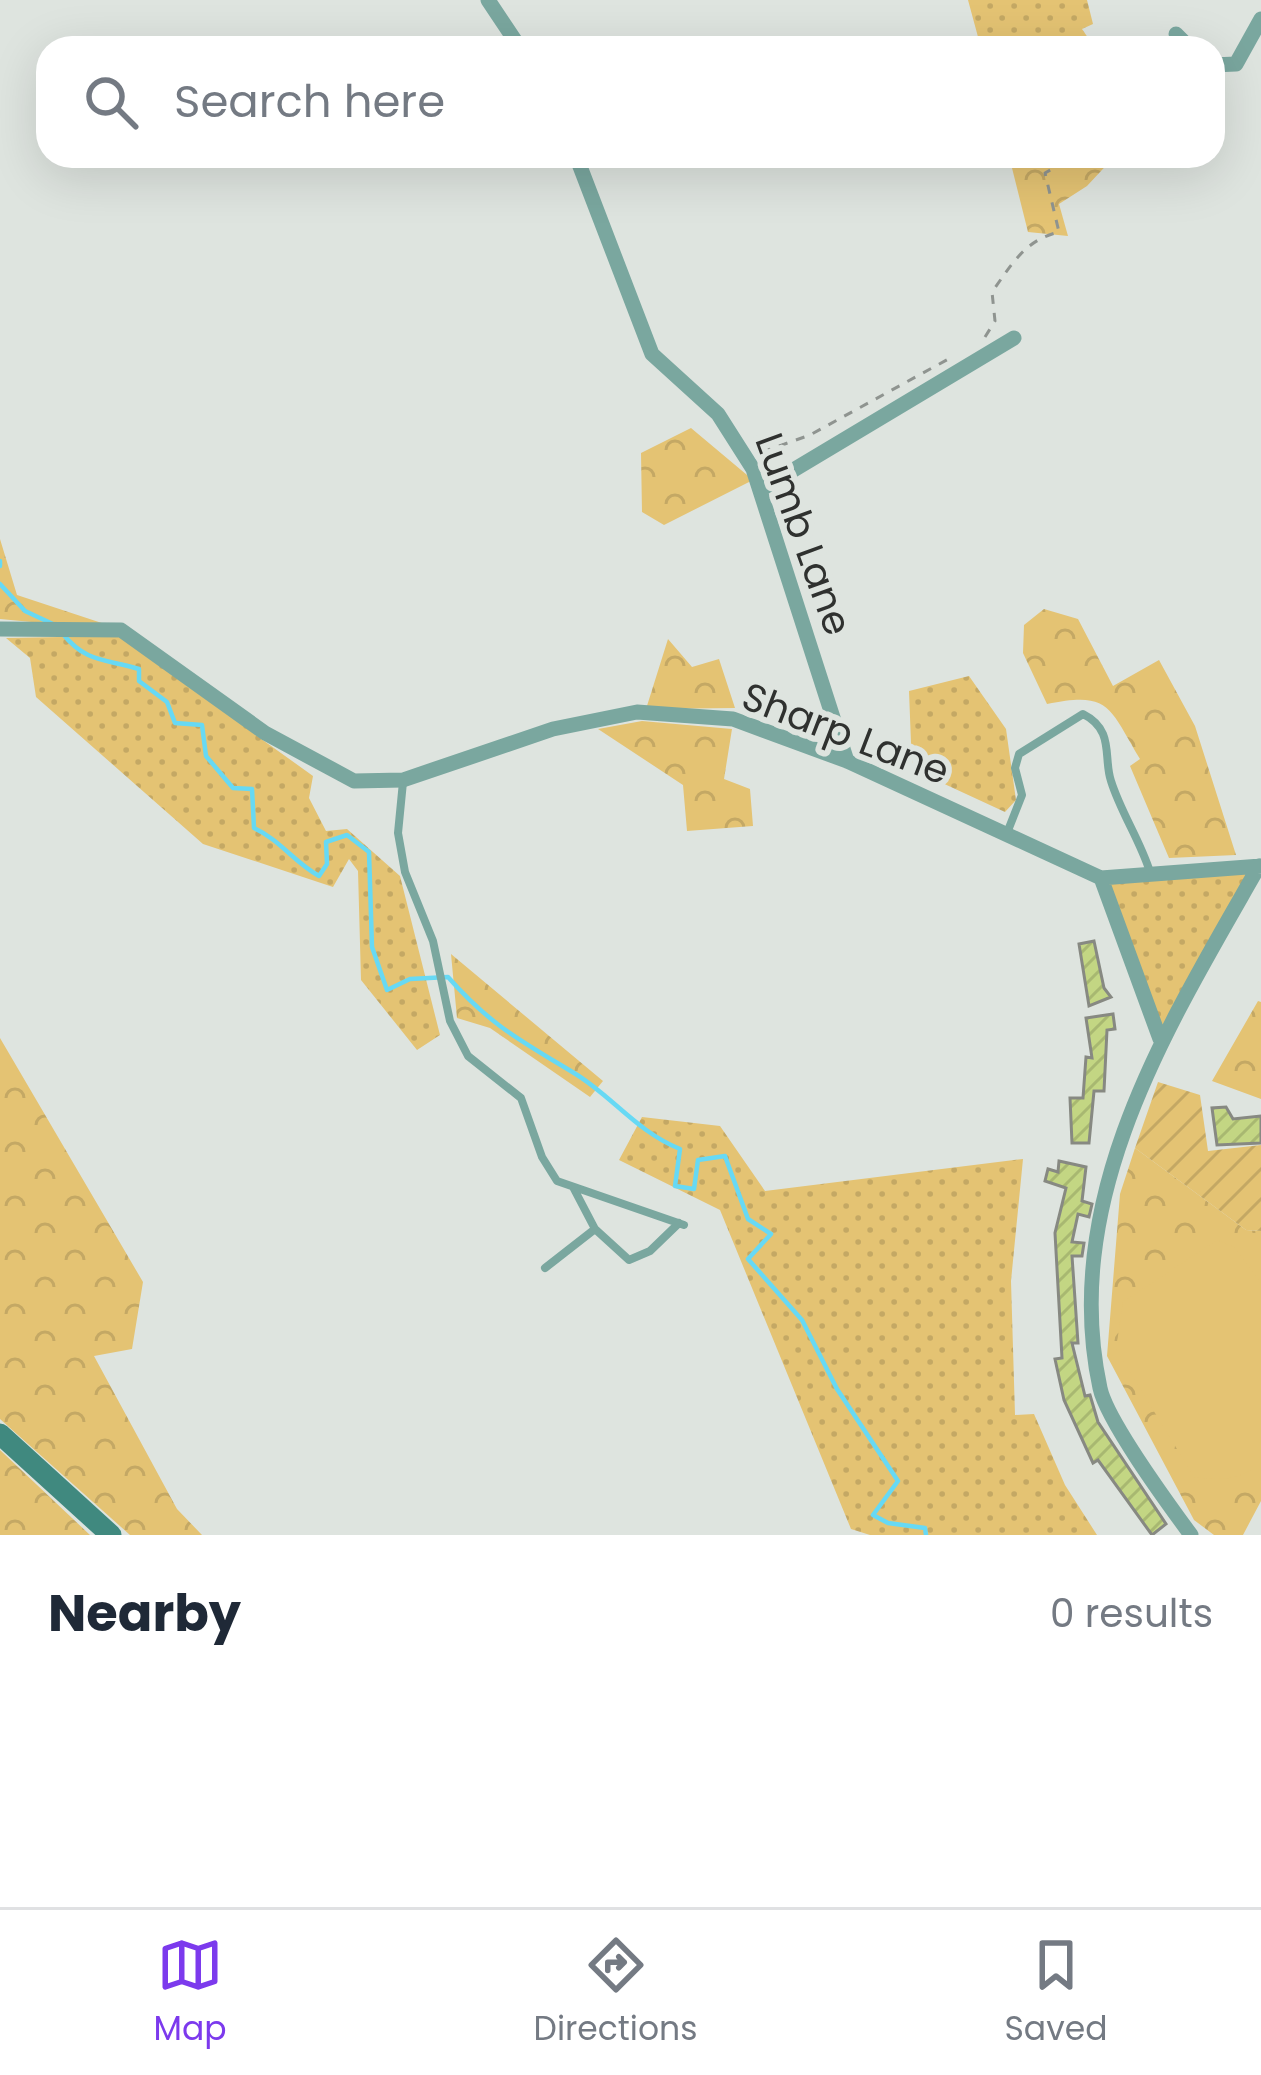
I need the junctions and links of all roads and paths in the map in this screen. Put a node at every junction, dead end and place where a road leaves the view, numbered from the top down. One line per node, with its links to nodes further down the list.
1 (488, 0): 3 (street)
2 (1261, 19): 4 (street)
3 (512, 36)
4 (1225, 64)
5 (581, 168): 10 (street, Lumb Lane)
6 (1054, 168): 8 (path)
7 (1014, 338): 11 (street)
8 (983, 340)
9 (965, 350): 10 (path)
10 (746, 458): 11 (street, Lumb Lane)
11 (760, 490): 13 (street, Lumb Lane)
12 (0, 629): 14 (street)
13 (847, 761): 14 (street, Sharp Lane); 15 (street, Sharp Lane)
14 (403, 780): 20 (lane)
15 (1006, 835): 17 (lane); 18 (street, Sharp Lane)
16 (1260, 866): 17 (street, Sharp Lane); 19 (street)
17 (1150, 874): 18 (street, Sharp Lane)
18 (1101, 878): 19 (street)
19 (1160, 1039): 25 (street)
20 (572, 1185): 21 (lane); 21 (lane)
21 (595, 1229): 22 (lane)
22 (545, 1268)
23 (0, 1434): 24 (street)
24 (111, 1535)
25 (1192, 1535)

